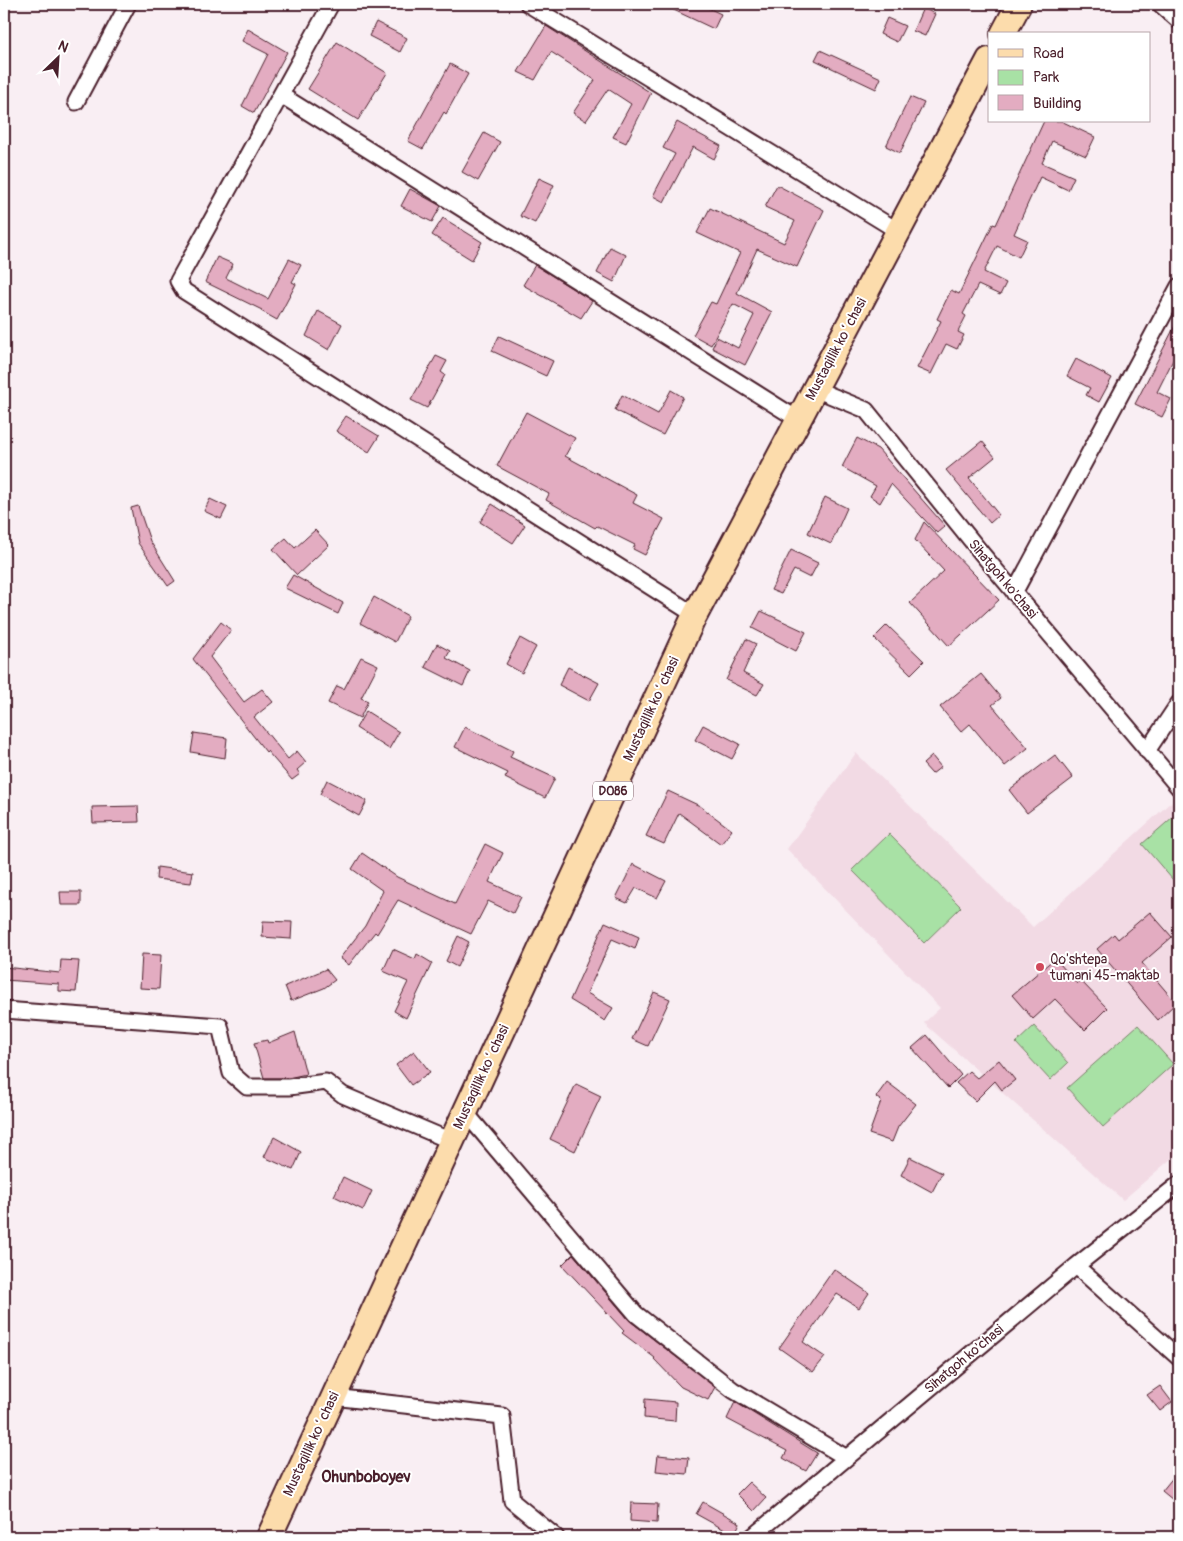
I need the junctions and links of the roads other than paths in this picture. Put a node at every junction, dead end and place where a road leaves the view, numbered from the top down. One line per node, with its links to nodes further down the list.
1 (128, 4): 10 (street)
2 (331, 4): 9 (street)
3 (1019, 4): 7 (main road)
4 (1160, 4): 6 (street)
5 (532, 5): 11 (street)
6 (1179, 21)
7 (1004, 32)
8 (988, 62): 11 (main road, Mustaqillik koʻchasi / D086)
9 (281, 95): 14 (street); 16 (street)
10 (76, 102)
11 (898, 232): 13 (main road, Mustaqillik koʻchasi / D086)
12 (1179, 286): 15 (street)
13 (815, 389): 14 (main road, Mustaqillik koʻchasi / D086); 15 (street, Sihatgoh ko'chasi)
14 (799, 420): 16 (main road, Mustaqillik koʻchasi / D086)
15 (1014, 593): 18 (street, Sihatgoh ko'chasi)
16 (695, 615): 21 (main road, Mustaqillik koʻchasi / D086)
17 (1179, 703): 18 (street)
18 (1147, 752): 19 (street, Sihatgoh ko'chasi)
19 (1179, 788)
20 (4, 1010): 22 (street)
21 (464, 1112): 22 (main road, Mustaqillik koʻchasi / D086); 27 (street)
22 (451, 1141): 26 (main road, Mustaqillik koʻchasi / D086)
23 (1179, 1184): 24 (street, Sihatgoh ko'chasi)
24 (1076, 1266): 25 (street); 27 (street, Sihatgoh ko'chasi)
25 (1179, 1358)
26 (333, 1397): 28 (main road, Mustaqillik koʻchasi / D086); 29 (street)
27 (845, 1458): 30 (street, Sihatgoh ko'chasi)
28 (269, 1537)
29 (556, 1537)
30 (752, 1537)

